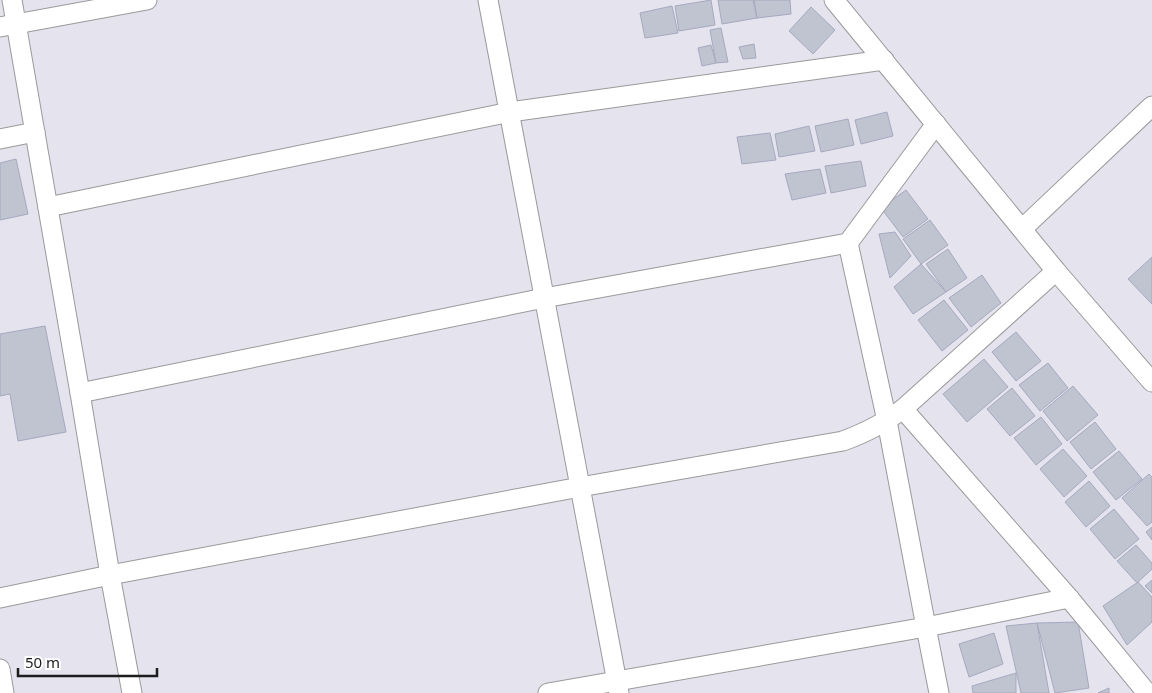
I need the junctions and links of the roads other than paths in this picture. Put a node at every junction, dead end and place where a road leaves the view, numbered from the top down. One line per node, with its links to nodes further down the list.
1 (12, 0): 5 (street)
2 (147, 0): 5 (street)
3 (488, 0): 8 (street)
4 (834, 0): 6 (street)
5 (8, 26): 10 (street)
6 (884, 60): 8 (street); 9 (street)
7 (1152, 106): 13 (street)
8 (510, 112): 12 (street); 16 (street)
9 (936, 124): 13 (street); 14 (street)
10 (35, 132): 11 (street); 12 (street)
11 (0, 139)
12 (48, 207): 18 (street)
13 (1022, 229): 15 (street)
14 (848, 243): 16 (street); 20 (street)
15 (1056, 271): 17 (street); 19 (street)
16 (544, 298): 18 (street); 21 (street)
17 (1152, 382)
18 (80, 393): 22 (street)
19 (904, 409): 20 (street); 24 (street)
20 (887, 421): 21 (street); 25 (street)
21 (580, 487): 22 (street); 27 (street)
22 (110, 575): 23 (street); 29 (street)
23 (0, 598)
24 (1069, 598): 25 (street); 32 (street)
25 (926, 627): 27 (street); 31 (street)
26 (0, 669): 28 (street)
27 (618, 687): 30 (street)
28 (4, 693)
29 (132, 693)
30 (548, 693)
31 (940, 693)
32 (1147, 693)

